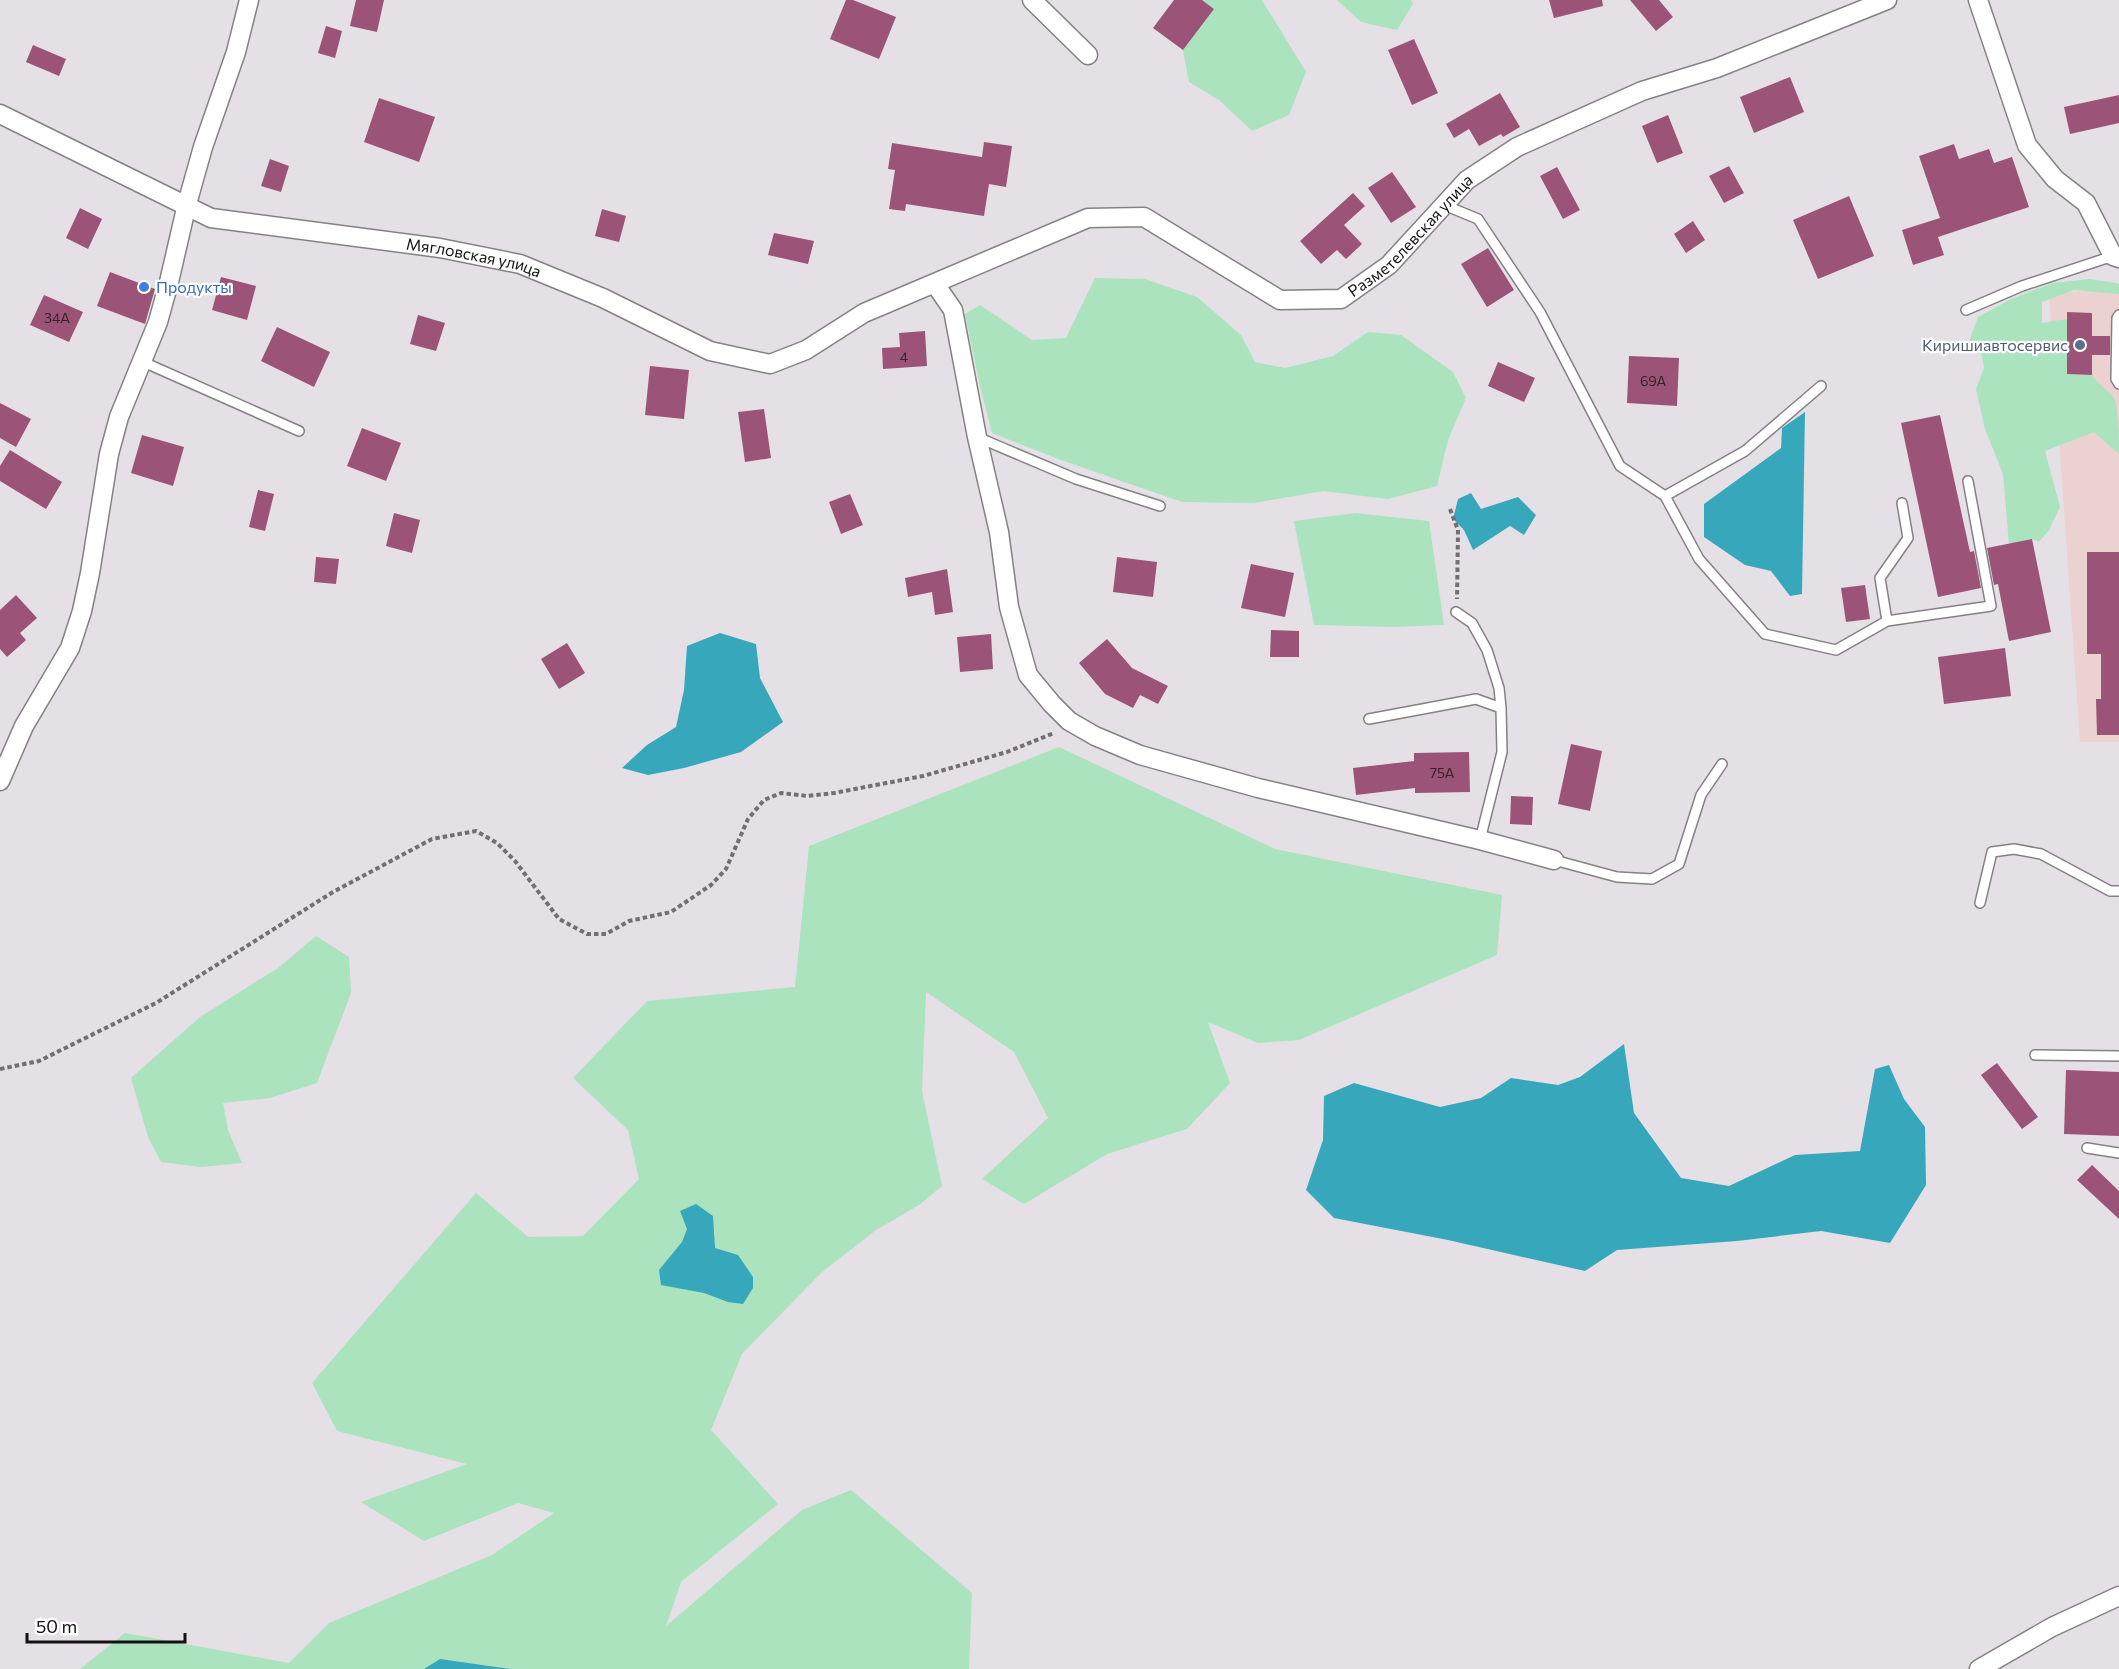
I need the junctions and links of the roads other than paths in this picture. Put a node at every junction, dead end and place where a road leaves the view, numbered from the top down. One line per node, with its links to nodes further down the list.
1 (249, 0): 7 (street)
2 (1032, 0): 5 (street)
3 (1887, 0): 8 (street, Разметелевская улица)
4 (1978, 0): 9 (street)
5 (1088, 55)
6 (0, 114): 7 (street, Мягловская улица)
7 (187, 204): 10 (street, Мягловская улица); 13 (street)
8 (1444, 205): 10 (street, Разметелевская улица); 19 (lane)
9 (2116, 257): 11 (lane)
10 (935, 284): 17 (street)
11 (1966, 310)
12 (2119, 315): 14 (lane)
13 (141, 361): 16 (lane); 27 (street)
14 (2119, 384)
15 (1821, 386): 19 (lane)
16 (299, 431)
17 (977, 437): 21 (lane); 28 (street)
18 (1968, 481): 23 (lane)
19 (1665, 496): 23 (lane)
20 (1902, 503): 23 (lane)
21 (1160, 506)
22 (1456, 612): 24 (lane)
23 (1887, 621)
24 (1501, 708): 25 (lane); 28 (lane)
25 (1369, 718)
26 (1722, 764): 29 (lane)
27 (0, 781)
28 (1480, 840): 29 (street)
29 (1554, 860)
30 (2119, 891): 31 (lane)
31 (1980, 903)
32 (2035, 1055): 33 (lane)
33 (2119, 1056)
34 (2087, 1148): 35 (lane)
35 (2119, 1153)
36 (2119, 1596): 37 (street)
37 (1979, 1669)

